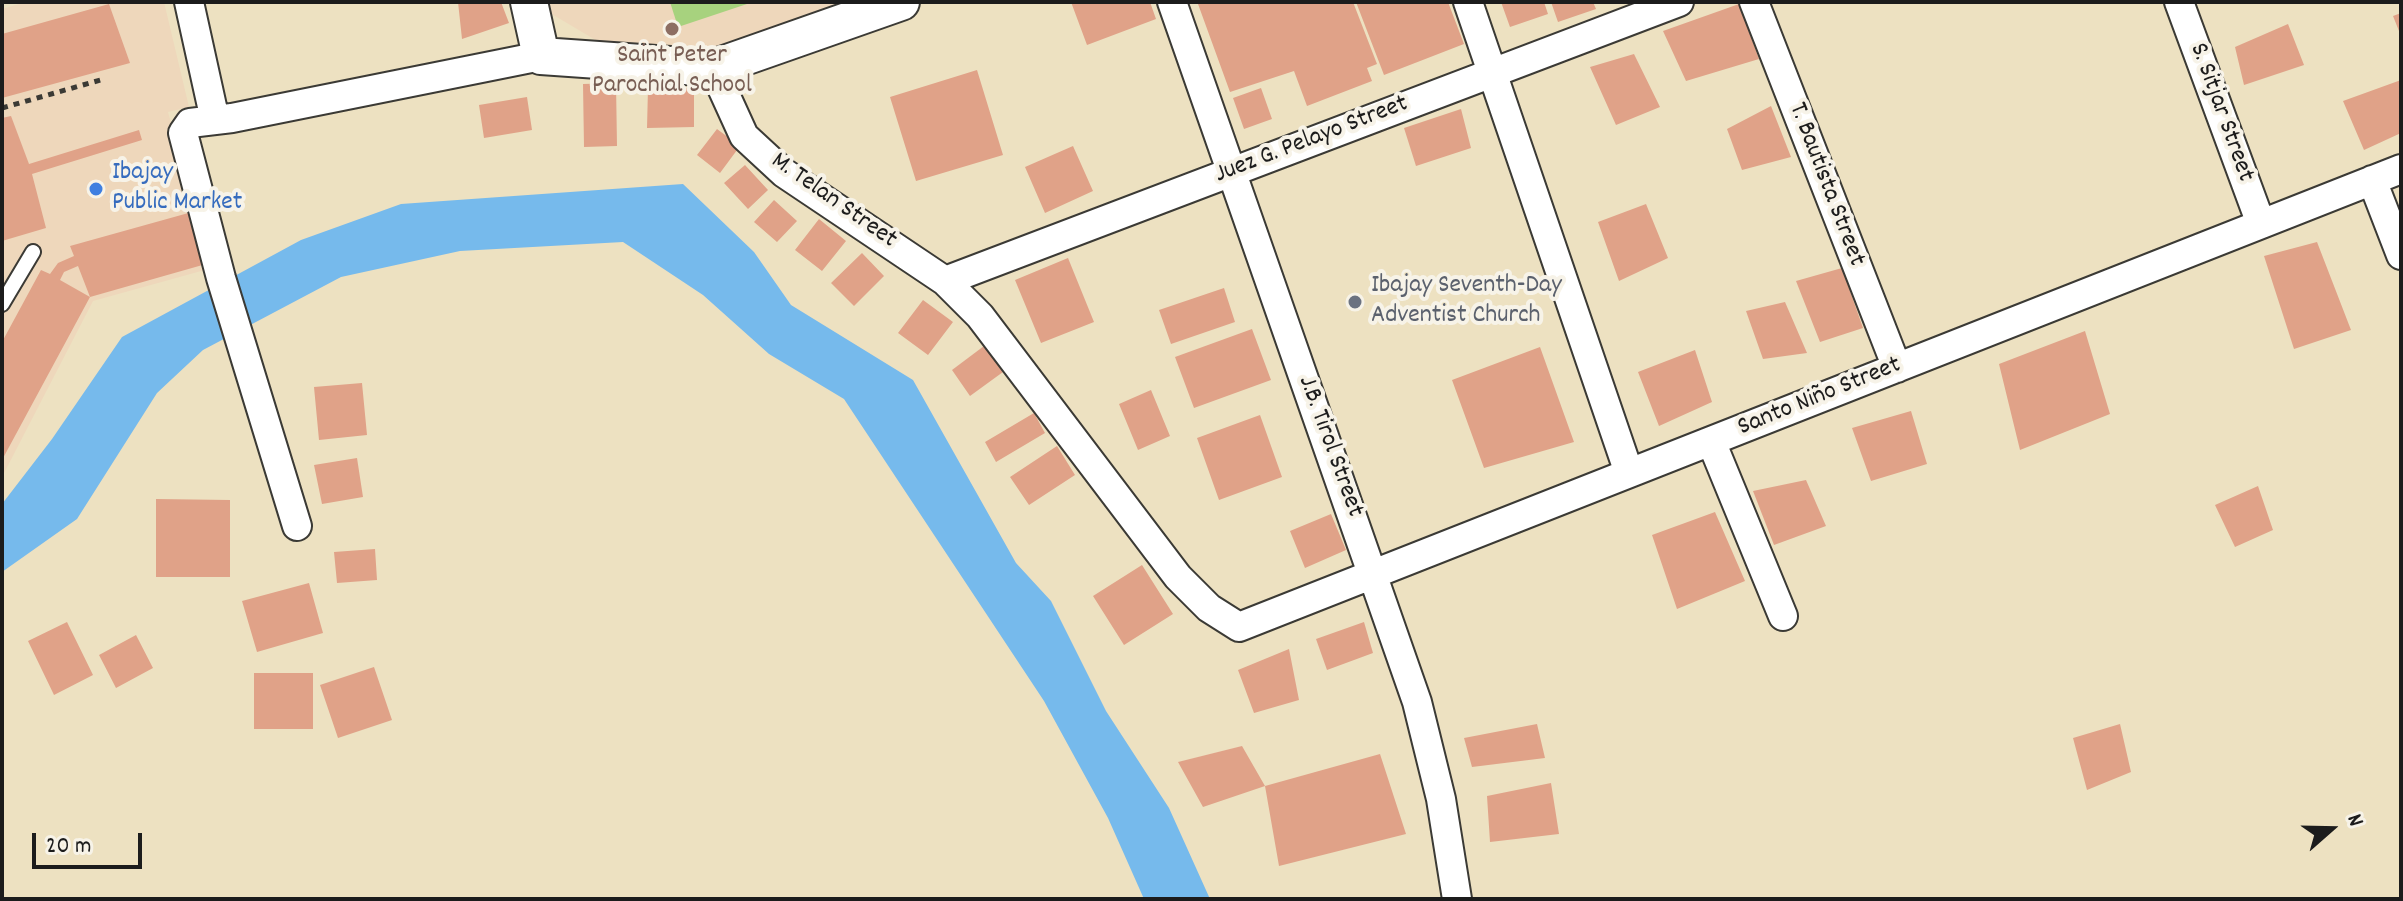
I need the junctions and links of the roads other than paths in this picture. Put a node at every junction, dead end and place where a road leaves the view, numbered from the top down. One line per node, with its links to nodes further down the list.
1 (189, 2): 12 (street)
2 (529, 2): 9 (street)
3 (901, 2): 10 (street)
4 (1172, 2): 14 (street, J.B. Tirol Street)
5 (1468, 2): 11 (street)
6 (1679, 2): 11 (street, Juez G. Pelayo Street)
7 (1754, 2): 21 (street, T. Bautista Street)
8 (2179, 2): 16 (street, S. Sitjar Street)
9 (541, 56): 10 (street); 12 (street)
10 (713, 68): 19 (street, M. Telan Street)
11 (1492, 73): 14 (street, Juez G. Pelayo Street); 23 (street)
12 (211, 120): 24 (street)
13 (2401, 169): 15 (street, Santo Niño Street)
14 (1231, 172): 19 (street, Juez G. Pelayo Street); 25 (street, J.B. Tirol Street)
15 (2372, 180): 16 (street, Santo Niño Street); 18 (street)
16 (2261, 224): 21 (street, Santo Niño Street)
17 (33, 252): 20 (lane)
18 (2401, 255)
19 (945, 281): 27 (street, M. Telan Street)
20 (2, 304)
21 (1897, 368): 22 (street, Santo Niño Street)
22 (1711, 441): 23 (street, Santo Niño Street); 26 (street)
23 (1629, 473): 25 (street, Santo Niño Street)
24 (297, 526)
25 (1374, 574): 27 (street, Santo Niño Street); 28 (street, J.B. Tirol Street)
26 (1783, 616)
27 (1239, 627)
28 (1457, 899)

